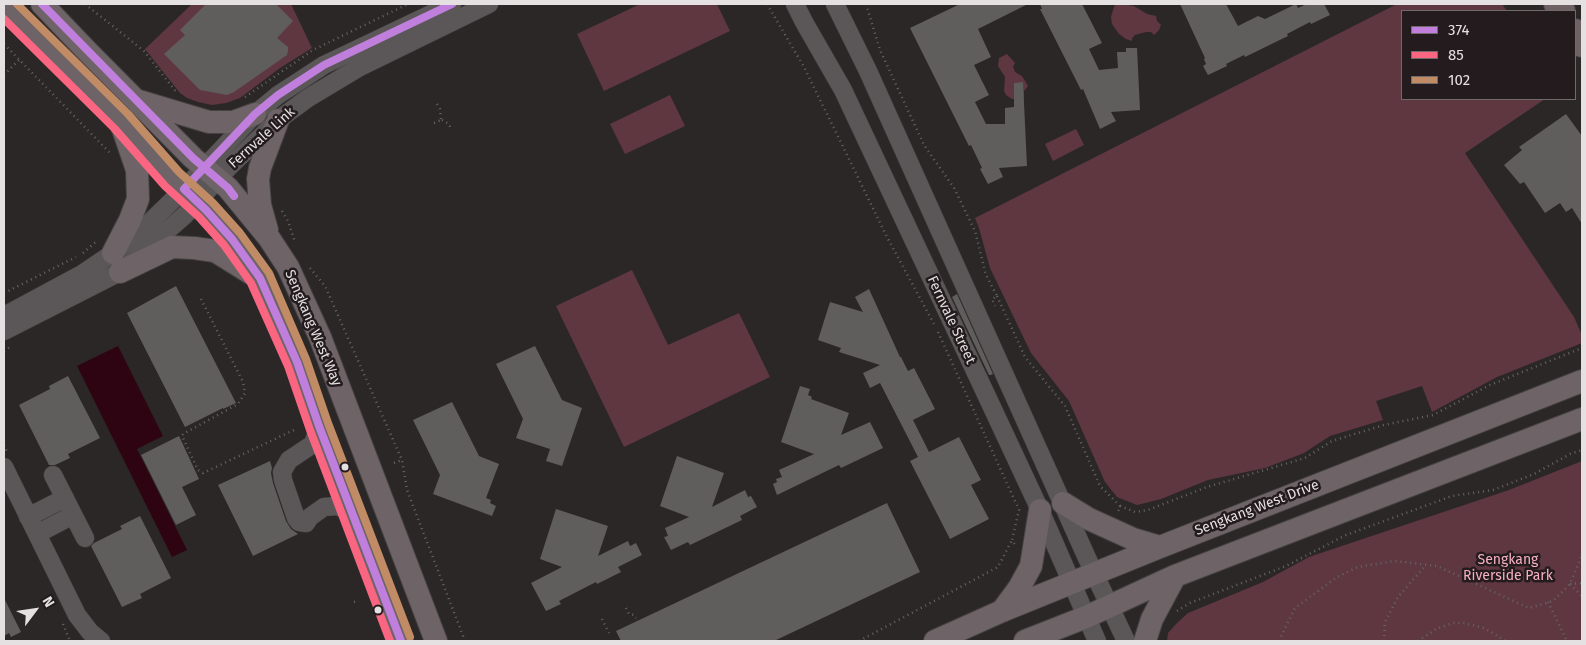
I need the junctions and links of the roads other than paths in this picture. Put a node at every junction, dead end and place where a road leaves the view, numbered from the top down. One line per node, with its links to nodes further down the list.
1 (42, 4): 7 (main road, Sengkang West Way)
2 (452, 4): 8 (street, Fernvale Link)
3 (489, 4): 9 (street, Fernvale Link)
4 (795, 4): 25 (street, Fernvale Street)
5 (835, 4): 24 (street, Fernvale Street)
6 (4, 5): 10 (main road, Sengkang West Way)
7 (136, 100): 8 (main road); 11 (main road, Sengkang West Way)
8 (254, 114): 11 (street, Fernvale Link)
9 (278, 120): 11 (street, Fernvale Link); 13 (main road)
10 (121, 121): 12 (main road, Sengkang West Way); 14 (main road)
11 (211, 173): 12 (street, Fernvale Link); 13 (main road, Sengkang West Way)
12 (190, 195): 14 (street, Fernvale Link); 15 (main road, Sengkang West Way)
13 (269, 238): 42 (main road, Sengkang West Way)
14 (112, 254): 15 (main road); 16 (street, Fernvale Link); 17 (street, Fernvale Link)
15 (260, 278): 20 (main road, Sengkang West Way)
16 (4, 316)
17 (4, 332)
18 (1582, 381): 31 (main road, Sengkang West Drive)
19 (1582, 419): 33 (main road)
20 (319, 426): 26 (main road, Sengkang West Way); 26 (street)
21 (4, 468): 28 (street)
22 (53, 475): 23 (street)
23 (65, 498): 27 (street); 28 (street)
24 (1063, 503): 31 (main road); 32 (street, Fernvale Street)
25 (1040, 510): 34 (street, Fernvale Street); 36 (main road)
26 (353, 512): 41 (main road, Sengkang West Way)
27 (74, 515): 29 (street); 30 (street)
28 (28, 517): 29 (street)
29 (37, 534): 37 (street)
30 (85, 538)
31 (1160, 547): 32 (main road, Sengkang West Drive)
32 (1094, 573): 34 (main road, Sengkang West Drive); 35 (street, Fernvale Street)
33 (1175, 576): 35 (main road); 47 (main road)
34 (1071, 583): 36 (main road, Sengkang West Drive); 38 (street, Fernvale Street)
35 (1110, 606): 38 (main road); 46 (street, Fernvale Street)
36 (1002, 611): 43 (main road, Sengkang West Drive)
37 (77, 615): 39 (street); 40 (street)
38 (1086, 617): 44 (main road); 45 (street, Fernvale Street)
39 (82, 641)
40 (100, 641)
41 (401, 641)
42 (436, 641)
43 (935, 641)
44 (1025, 641)
45 (1097, 641)
46 (1126, 641)
47 (1145, 641)

